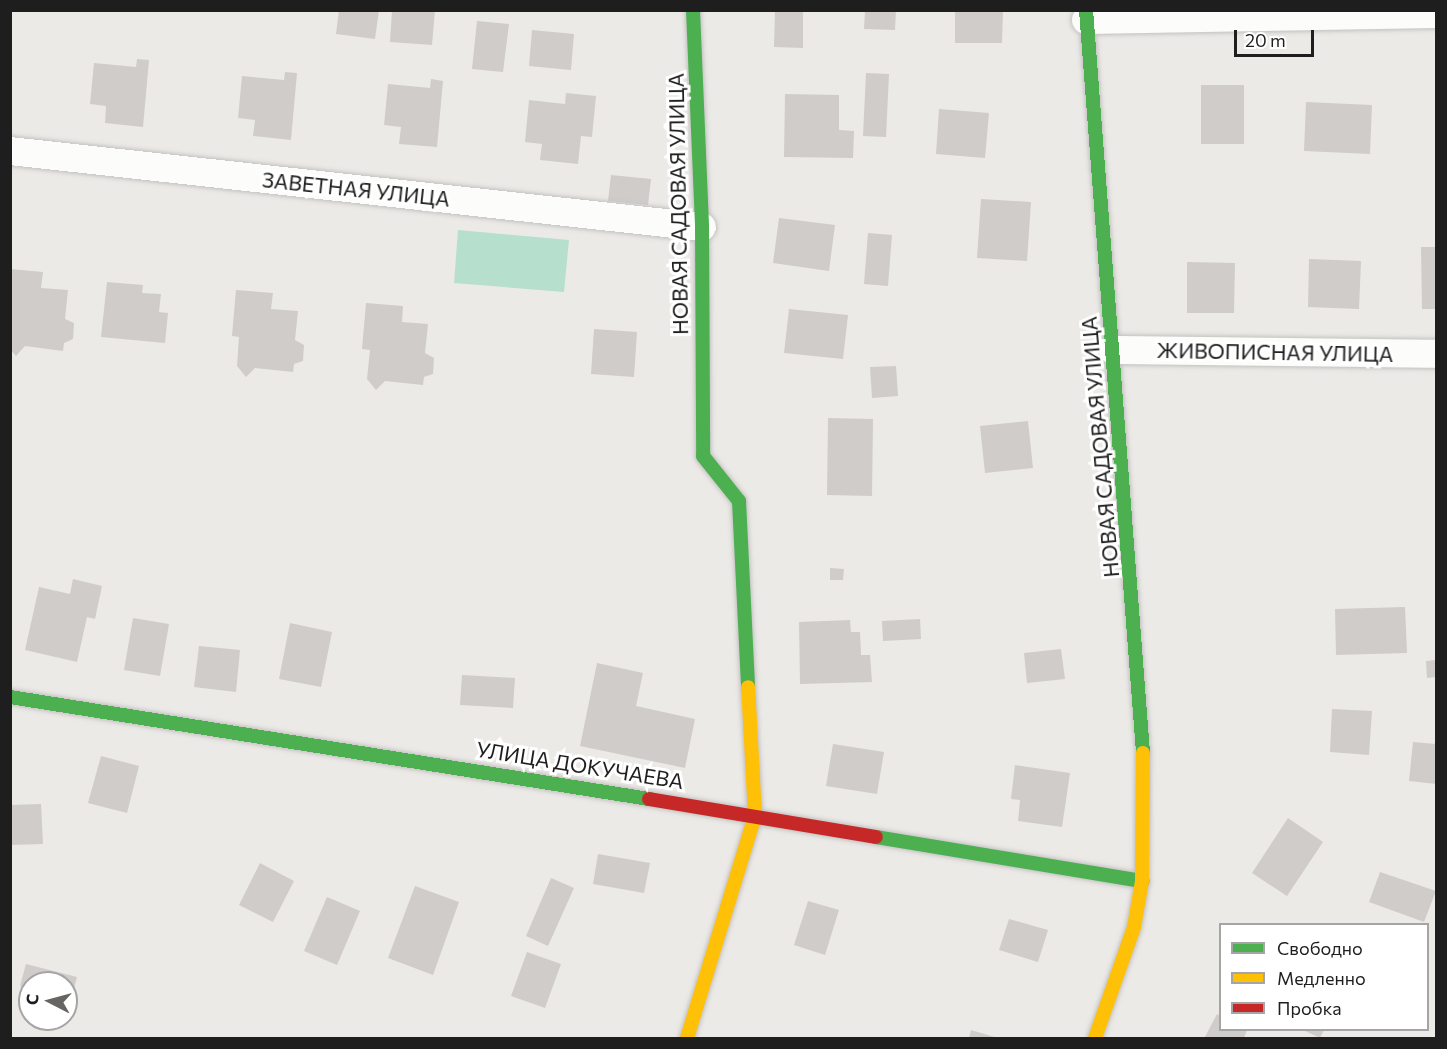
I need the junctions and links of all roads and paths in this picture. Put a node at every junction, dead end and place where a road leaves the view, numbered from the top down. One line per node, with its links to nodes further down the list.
1 (693, 10): 5 (street, НОВАЯ САДОВАЯ УЛИЦА)
2 (1437, 14): 3 (street)
3 (1086, 15): 6 (street, НОВАЯ САДОВАЯ УЛИЦА)
4 (10, 151): 5 (street, ЗАВЕТНАЯ УЛИЦА)
5 (702, 227): 9 (street, НОВАЯ САДОВАЯ УЛИЦА)
6 (1113, 350): 7 (street, ЖИВОПИСНАЯ УЛИЦА); 10 (street, НОВАЯ САДОВАЯ УЛИЦА)
7 (1437, 354)
8 (10, 697): 9 (street, УЛИЦА ДОКУЧАЕВА)
9 (755, 815): 10 (street, УЛИЦА ДОКУЧАЕВА); 11 (street, НОВАЯ САДОВАЯ УЛИЦА)
10 (1142, 881): 12 (street, НОВАЯ САДОВАЯ УЛИЦА)
11 (687, 1038)
12 (1095, 1038)

